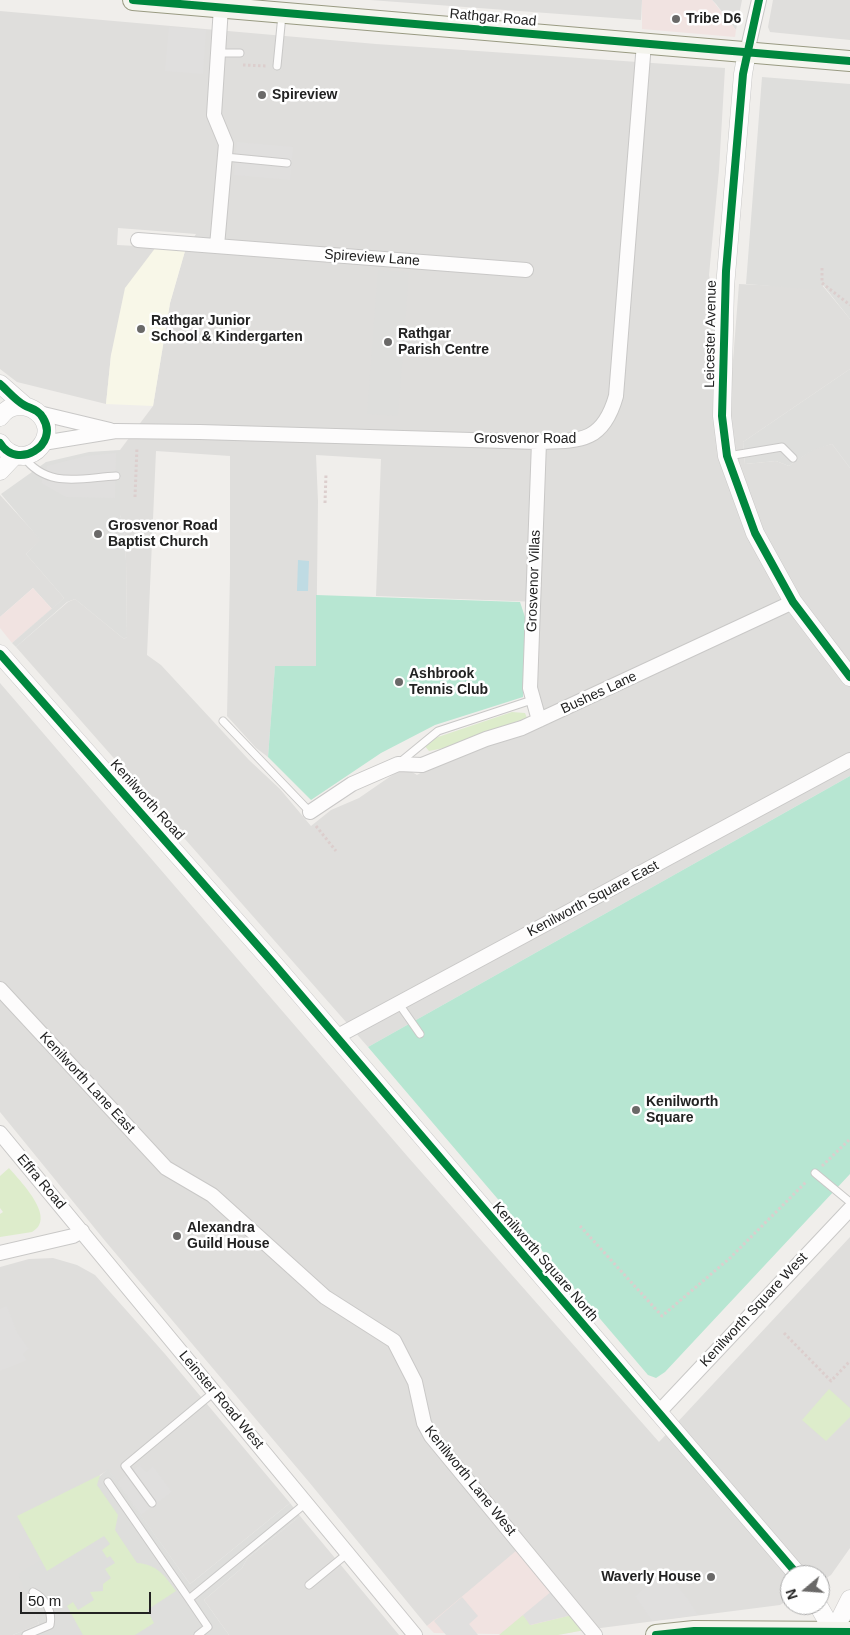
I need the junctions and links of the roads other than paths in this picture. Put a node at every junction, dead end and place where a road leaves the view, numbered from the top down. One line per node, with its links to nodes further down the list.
1 (140, 0): 3 (main road, Rathgar Road)
2 (759, 0): 6 (street)
3 (221, 7): 4 (main road, Rathgar Road); 7 (street)
4 (282, 12): 5 (main road, Rathgar Road); 10 (lane)
5 (644, 43): 6 (main road, Rathgar Road); 20 (street, Grosvenor Road)
6 (747, 52): 9 (main road, Rathgar Road); 24 (street, Leicester Avenue)
7 (218, 53): 8 (lane); 11 (street)
8 (240, 53)
9 (850, 61)
10 (277, 66)
11 (225, 157): 12 (lane); 14 (street)
12 (287, 163)
13 (138, 240): 14 (street, Spireview Lane)
14 (217, 246): 15 (street, Spireview Lane)
15 (526, 270)
16 (0, 384): 17 (street, Grosvenor Road)
17 (32, 409): 18 (street); 19 (street, Grosvenor Road); 22 (street)
18 (0, 417)
19 (116, 431): 20 (street, Grosvenor Road); 22 (street, Grosvenor Road)
20 (539, 442): 31 (street, Grosvenor Villas)
21 (0, 443): 23 (street)
22 (43, 443): 23 (street)
23 (19, 455): 26 (street); 27 (lane)
24 (727, 456): 25 (lane); 28 (street, Leicester Avenue)
25 (793, 458)
26 (0, 471)
27 (116, 476)
28 (793, 602): 30 (street, Leicester Avenue); 32 (street, Bushes Lane)
29 (0, 654): 37 (street, Kenilworth Road)
30 (850, 677)
31 (532, 700): 32 (street, Grosvenor Villas); 35 (lane, Bushes Lane)
32 (539, 720): 35 (street, Bushes Lane)
33 (223, 721): 36 (lane)
34 (850, 760): 39 (street, Kenilworth Square East)
35 (398, 764): 36 (street, Bushes Lane)
36 (310, 812)
37 (274, 964): 41 (street, Kenilworth Square North)
38 (0, 989): 44 (street, Kenilworth Lane East)
39 (399, 1004): 40 (lane); 41 (street, Kenilworth Square East)
40 (420, 1034)
41 (336, 1038): 50 (street, Kenilworth Square North)
42 (0, 1133): 47 (street, Effra Road)
43 (815, 1173): 45 (lane)
44 (175, 1175): 66 (street, Kenilworth Lane West)
45 (850, 1202)
46 (850, 1209): 50 (street, Kenilworth Square West)
47 (82, 1231): 48 (street); 49 (street, Leinster Road West)
48 (0, 1253)
49 (214, 1392): 52 (lane); 53 (street, Leinster Road West)
50 (659, 1412): 55 (street, Kenilworth Square North)
51 (108, 1482): 58 (lane)
52 (152, 1503)
53 (306, 1503): 54 (street, Leinster Road West); 58 (lane)
54 (348, 1553): 56 (lane); 65 (street, Leinster Road West)
55 (789, 1565)
56 (308, 1584)
57 (32, 1592): 63 (lane)
58 (188, 1599): 64 (lane)
59 (850, 1599): 62 (street)
60 (825, 1615): 62 (street)
61 (694, 1633): 62 (main road); 67 (main road)
62 (838, 1633)
63 (26, 1635)
64 (198, 1635)
65 (415, 1635)
66 (595, 1635)
67 (665, 1635)

